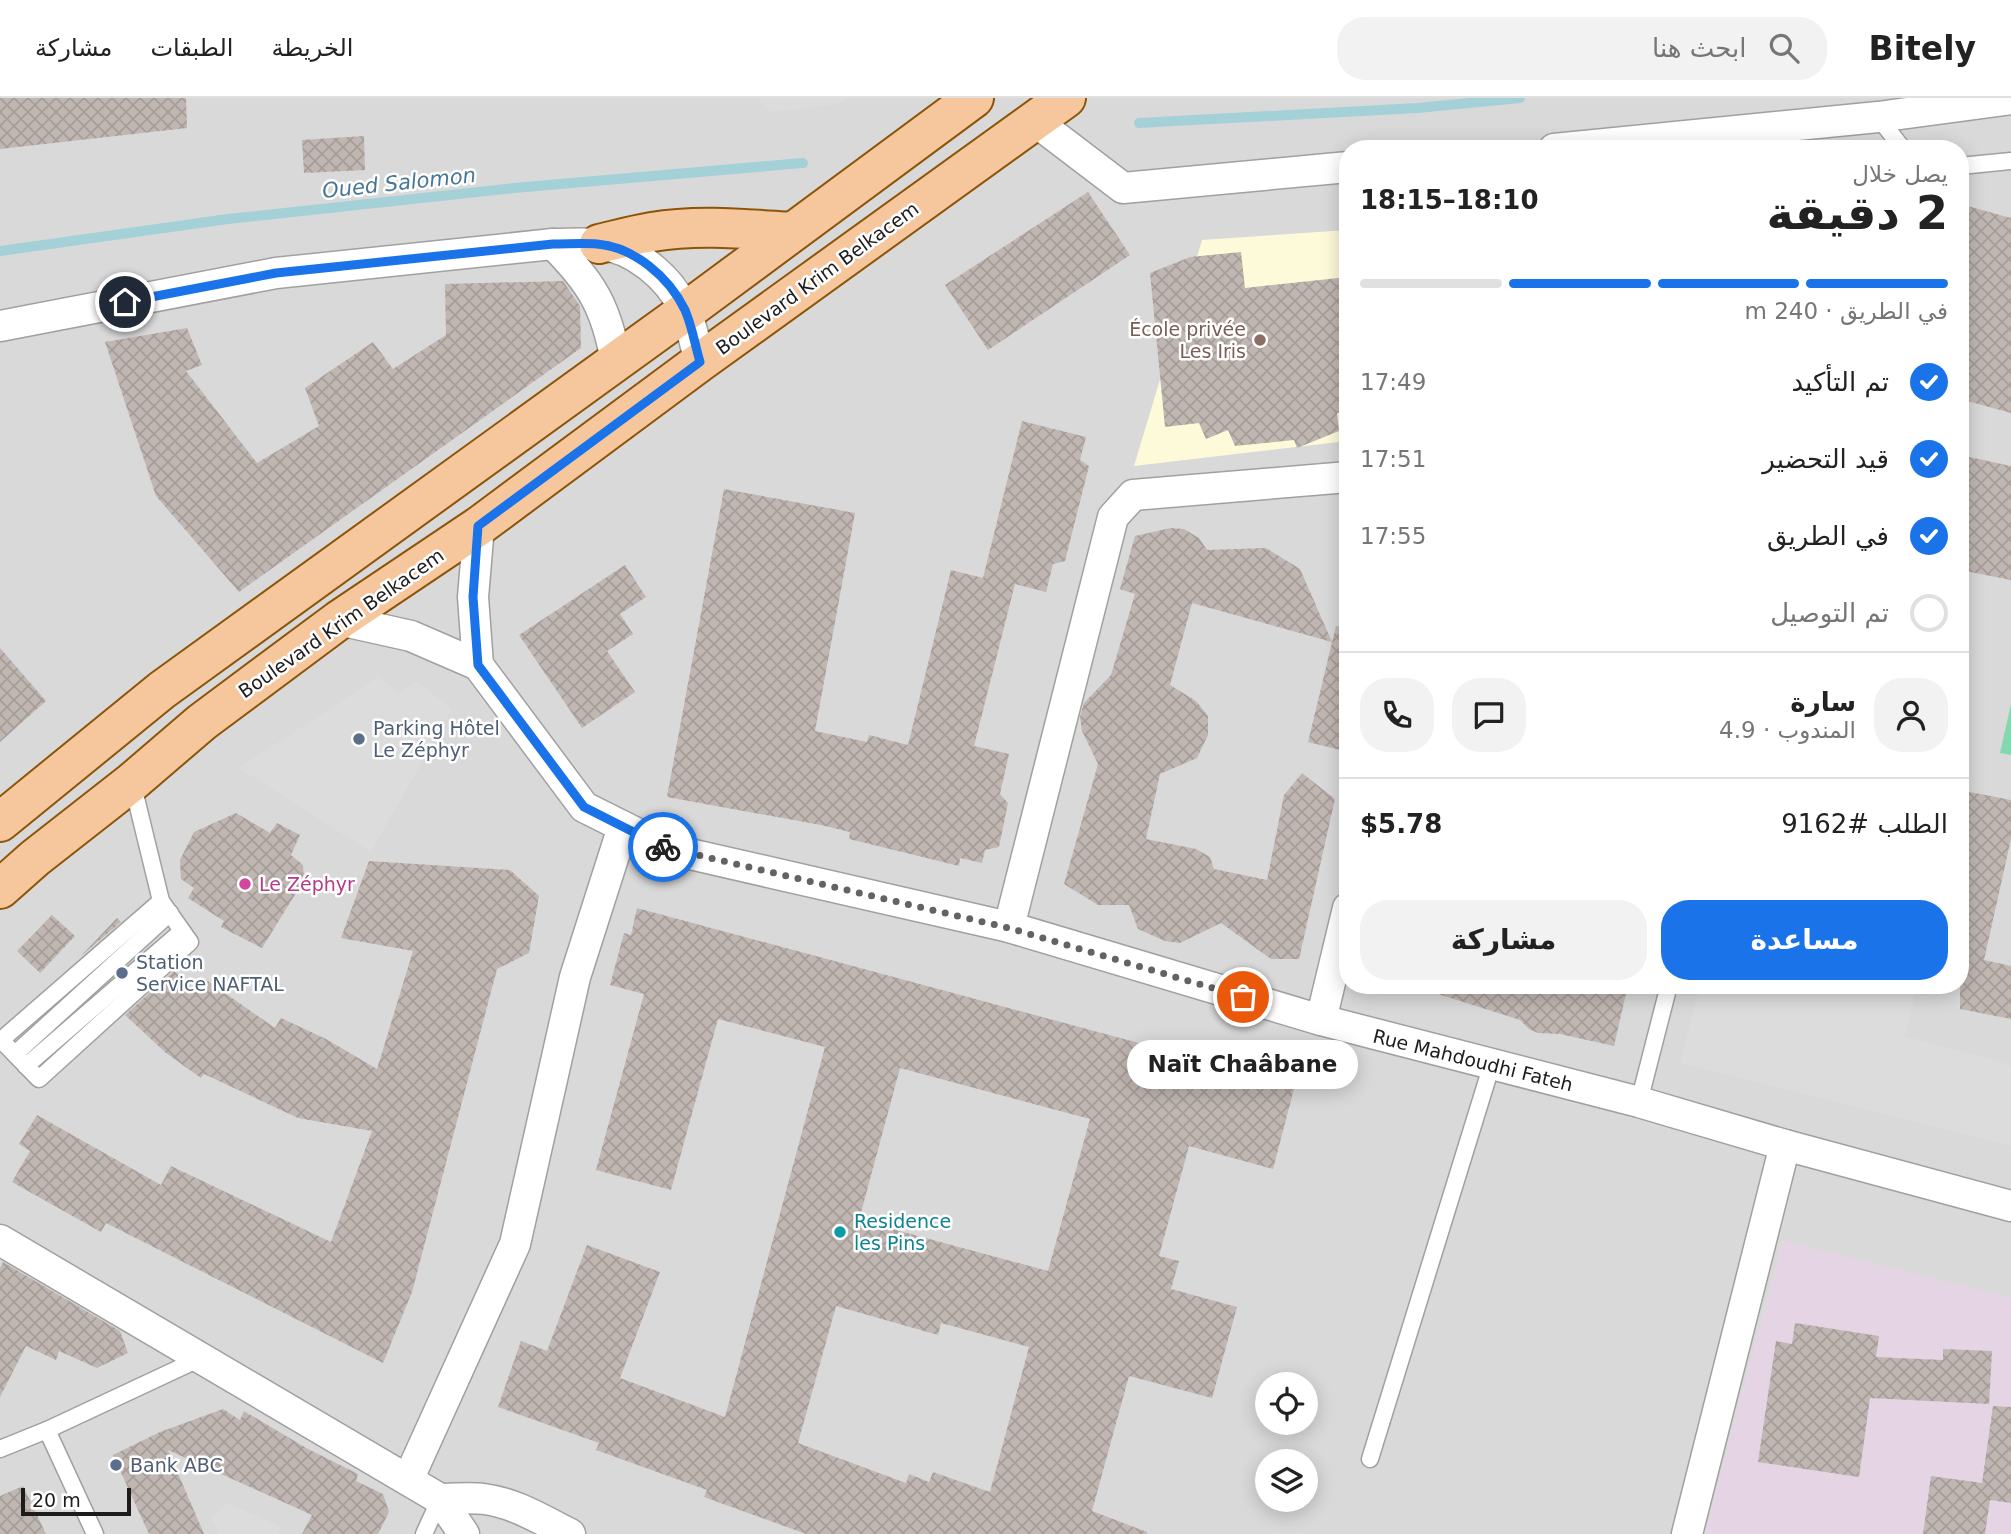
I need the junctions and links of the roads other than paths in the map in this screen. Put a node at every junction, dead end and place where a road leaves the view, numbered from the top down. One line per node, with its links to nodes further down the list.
1 (974, 98): 11 (main road)
2 (1066, 98): 5 (main road, Boulevard Krim Belkacem)
3 (2011, 99): 4 (street)
4 (1878, 117): 6 (street); 7 (lane)
5 (1035, 121): 10 (street); 17 (main road, Boulevard Krim Belkacem)
6 (1645, 140)
7 (1896, 140)
8 (2011, 161): 9 (lane)
9 (1969, 165)
10 (1339, 168)
11 (792, 232): 13 (main road); 14 (main road)
12 (553, 244): 13 (street); 15 (street); 16 (street)
13 (598, 244): 14 (street)
14 (686, 311): 16 (main road); 17 (street)
15 (0, 326)
16 (616, 361): 23 (main road)
17 (700, 362): 19 (main road, Boulevard Krim Belkacem)
18 (1339, 478): 27 (street)
19 (478, 526): 20 (main road, Boulevard Krim Belkacem); 21 (street)
20 (339, 620): 21 (street, Rue Mahdoudhi Fateh); 22 (main road, Boulevard Krim Belkacem)
21 (478, 665): 24 (street, Rue Mahdoudhi Fateh)
22 (132, 782): 25 (main road, Boulevard Krim Belkacem); 26 (lane)
23 (0, 822)
24 (623, 827): 27 (street, Rue Mahdoudhi Fateh); 42 (street)
25 (0, 889)
26 (166, 907): 31 (lane); 32 (lane); 32 (lane)
27 (1009, 928): 30 (street, Rue Mahdoudhi Fateh)
28 (1339, 945): 30 (street)
29 (1667, 994): 34 (lane)
30 (1321, 1020): 33 (street, Rue Mahdoudhi Fateh)
31 (1, 1041): 32 (lane)
32 (20, 1060)
33 (1492, 1064): 34 (street, Rue Mahdoudhi Fateh); 41 (lane)
34 (1639, 1102): 35 (street, Rue Mahdoudhi Fateh)
35 (1785, 1145): 36 (street, Rue Mahdoudhi Fateh); 48 (street)
36 (2011, 1206)
37 (0, 1240): 38 (street)
38 (201, 1359): 39 (lane); 42 (street)
39 (47, 1430): 40 (lane); 44 (lane)
40 (0, 1449)
41 (1370, 1459)
42 (408, 1480): 43 (street)
43 (440, 1499): 45 (lane); 46 (street); 47 (street)
44 (95, 1534)
45 (424, 1534)
46 (464, 1534)
47 (570, 1534)
48 (1687, 1534)

